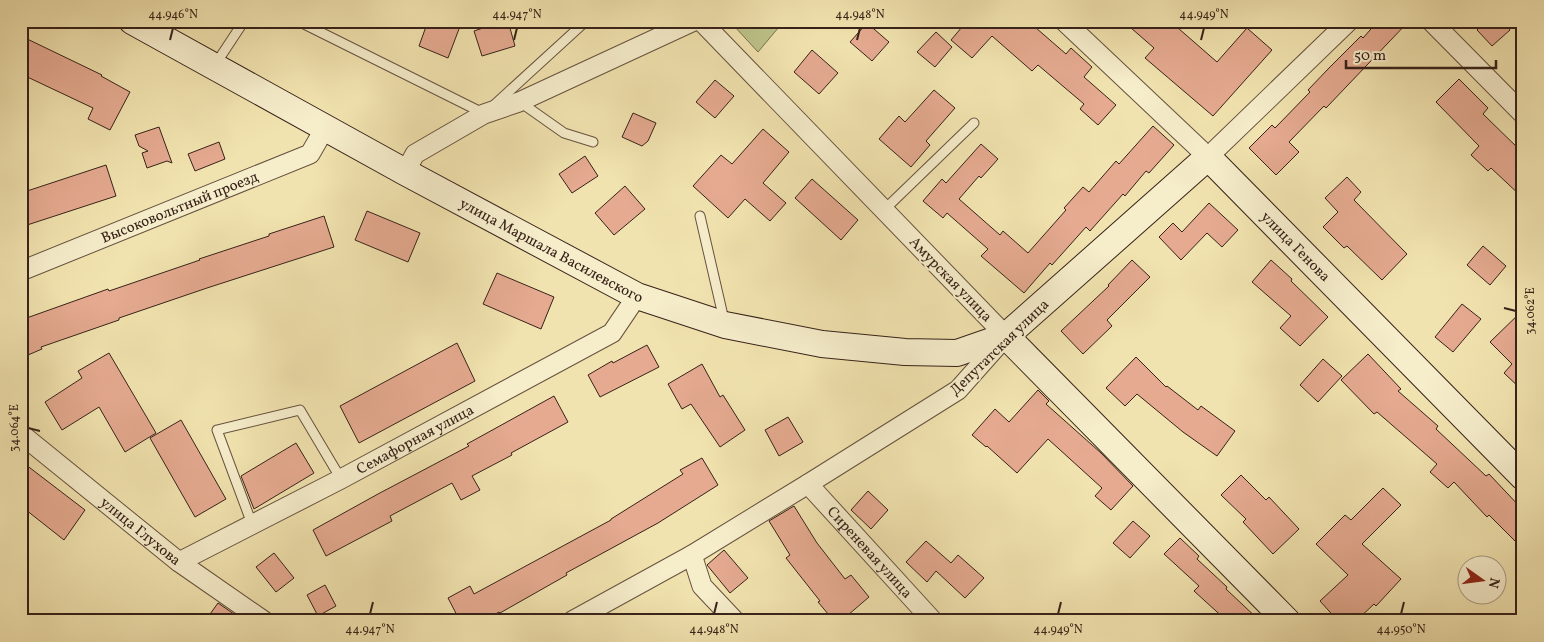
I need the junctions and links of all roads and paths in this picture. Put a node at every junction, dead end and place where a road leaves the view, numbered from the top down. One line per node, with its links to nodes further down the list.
1 (132, 21): 10 (main road, улица Маршала Василевского)
2 (244, 21): 10 (lane)
3 (298, 21): 12 (lane)
4 (586, 21): 12 (lane)
5 (694, 21): 11 (street)
6 (701, 21): 19 (street, Амурская улица)
7 (1349, 21): 17 (street, Депутатская улица)
8 (1431, 21): 13 (street)
9 (1068, 23): 17 (street, улица Генова)
10 (215, 66): 15 (main road, улица Маршала Василевского)
11 (519, 102): 12 (street); 16 (lane)
12 (484, 114): 18 (street)
13 (1523, 114)
14 (974, 123): 19 (lane)
15 (325, 128): 18 (main road, улица Маршала Василевского); 21 (street, Высоковольтный проезд)
16 (593, 142)
17 (1208, 157): 24 (main road, Депутатская улица); 26 (main road, улица Генова)
18 (405, 172): 22 (main road, улица Маршала Василевского)
19 (884, 210): 24 (street, Амурская улица)
20 (700, 216): 23 (lane)
21 (21, 271)
22 (636, 296): 23 (main road, улица Маршала Василевского); 27 (street, Семафорная улица)
23 (725, 325): 24 (main road, улица Маршала Василевского)
24 (1006, 336): 28 (street, Депутатская улица); 36 (main road, Амурская улица)
25 (21, 434): 31 (street, улица Глухова)
26 (1523, 477)
27 (341, 479): 29 (street, Семафорная улица); 29 (lane)
28 (808, 484): 30 (street, Депутатская улица); 35 (street, Сиреневая улица)
29 (252, 524): 31 (street, Семафорная улица)
30 (692, 555): 33 (street, Депутатская улица); 34 (street)
31 (179, 562): 32 (street, улица Глухова)
32 (264, 621)
33 (572, 621)
34 (735, 621)
35 (933, 621)
36 (1288, 621)

